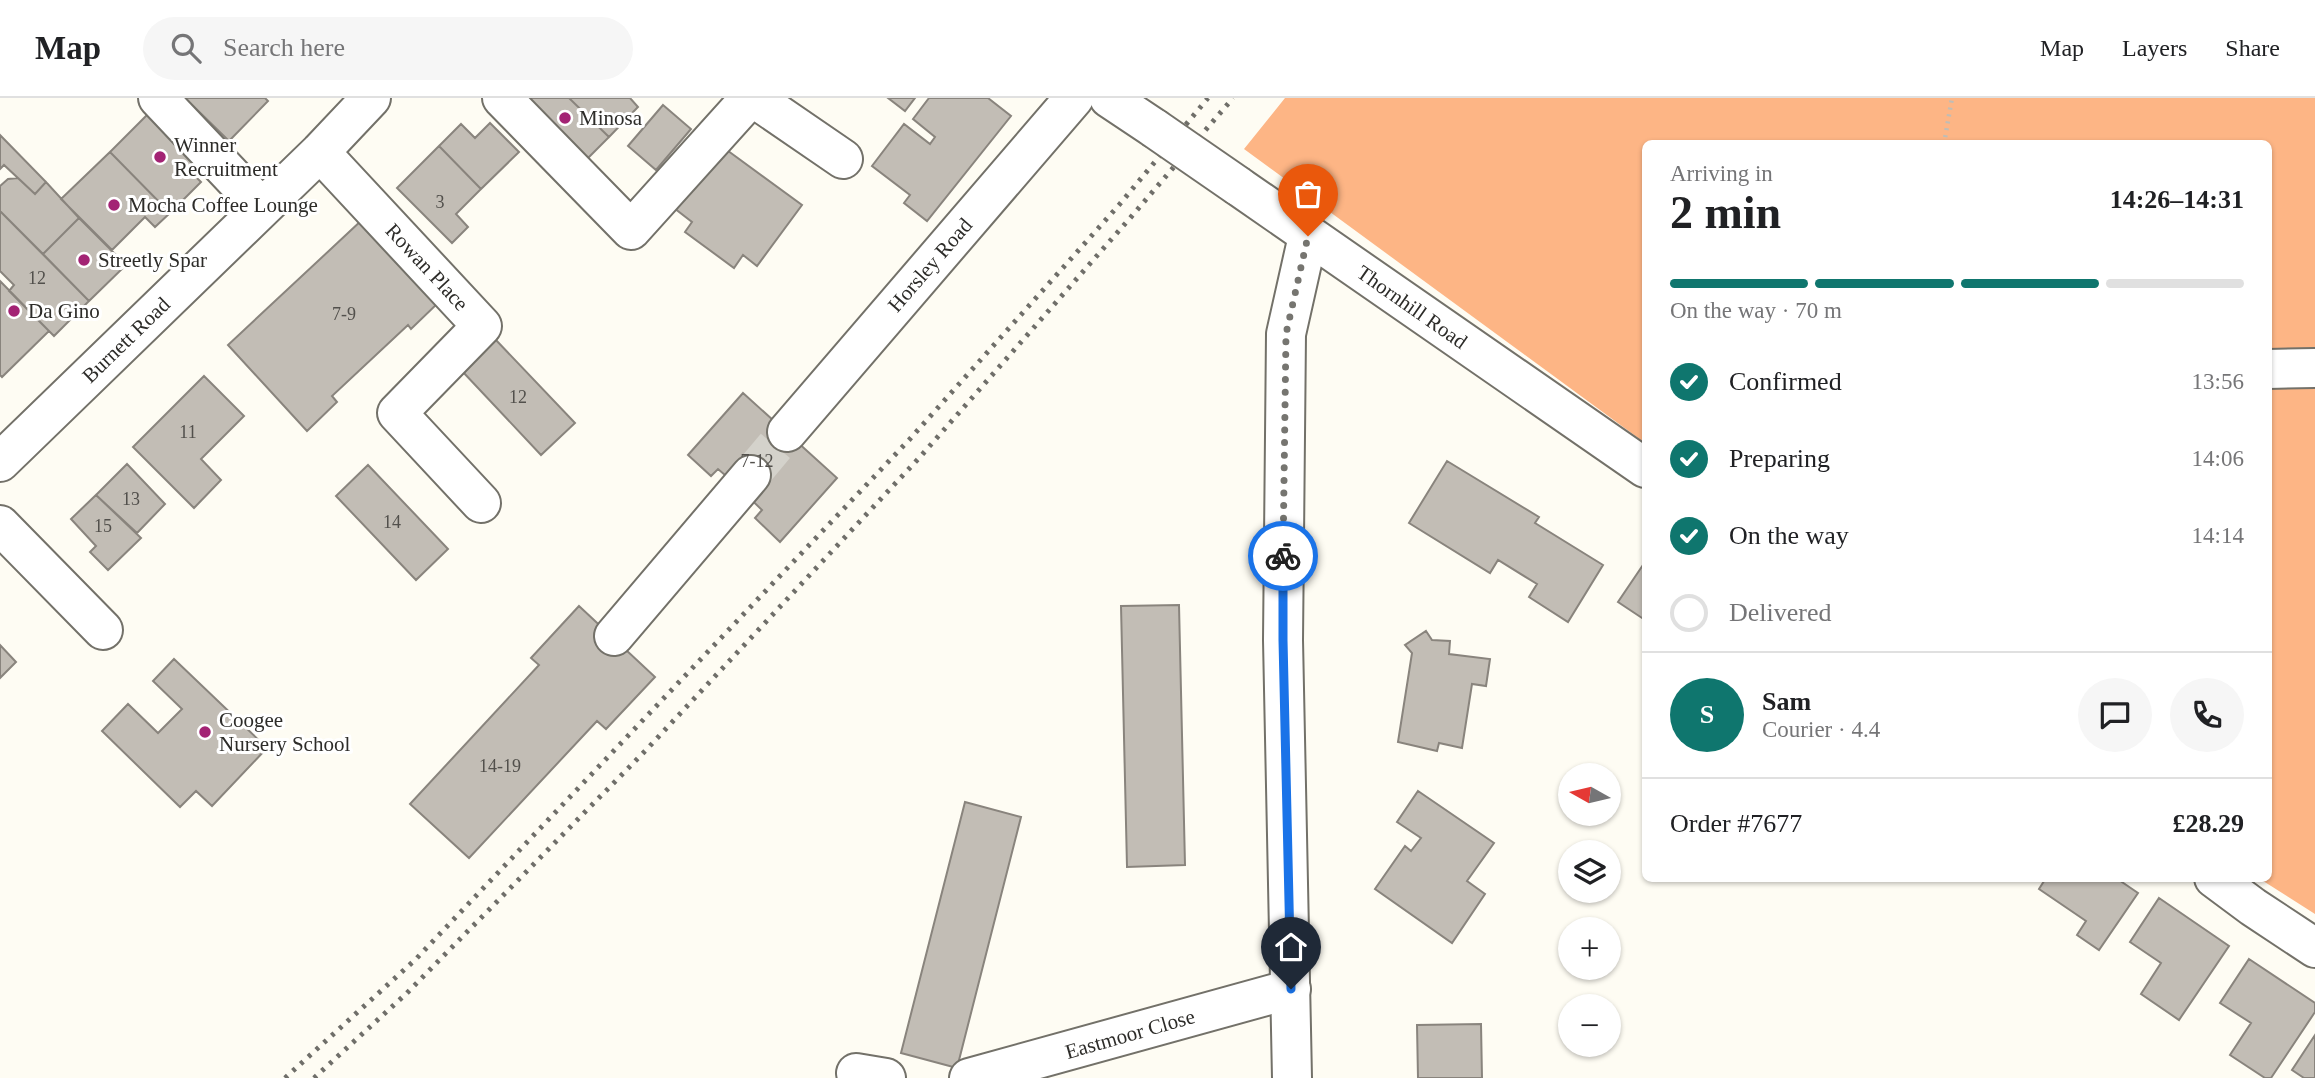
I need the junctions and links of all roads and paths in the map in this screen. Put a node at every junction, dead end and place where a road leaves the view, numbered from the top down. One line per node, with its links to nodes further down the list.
1 (158, 98): 11 (main road)
2 (370, 98): 9 (main road, Burnett Road)
3 (502, 98): 4 (main road)
4 (752, 98): 10 (main road)
5 (1074, 98): 15 (main road, Horsley Road)
6 (1109, 98): 12 (main road, Thornhill Road, bridge)
7 (1952, 98): 8 (path)
8 (1945, 140)
9 (320, 152): 11 (main road, Burnett Road); 19 (main road, Rowan Place)
10 (843, 159)
11 (262, 208): 16 (main road, Burnett Road)
12 (1308, 236): 17 (main road, Thornhill Road); 25 (main road)
13 (2315, 368): 14 (main road)
14 (2272, 369)
15 (787, 432)
16 (0, 462)
17 (1642, 466)
18 (751, 475): 22 (main road)
19 (481, 503)
20 (0, 525): 21 (main road)
21 (103, 630)
22 (614, 636)
23 (2219, 882): 24 (main road)
24 (2315, 948)
25 (1291, 989): 26 (main road, Eastmoor Close); 27 (main road)
26 (970, 1078)
27 (1292, 1078)

